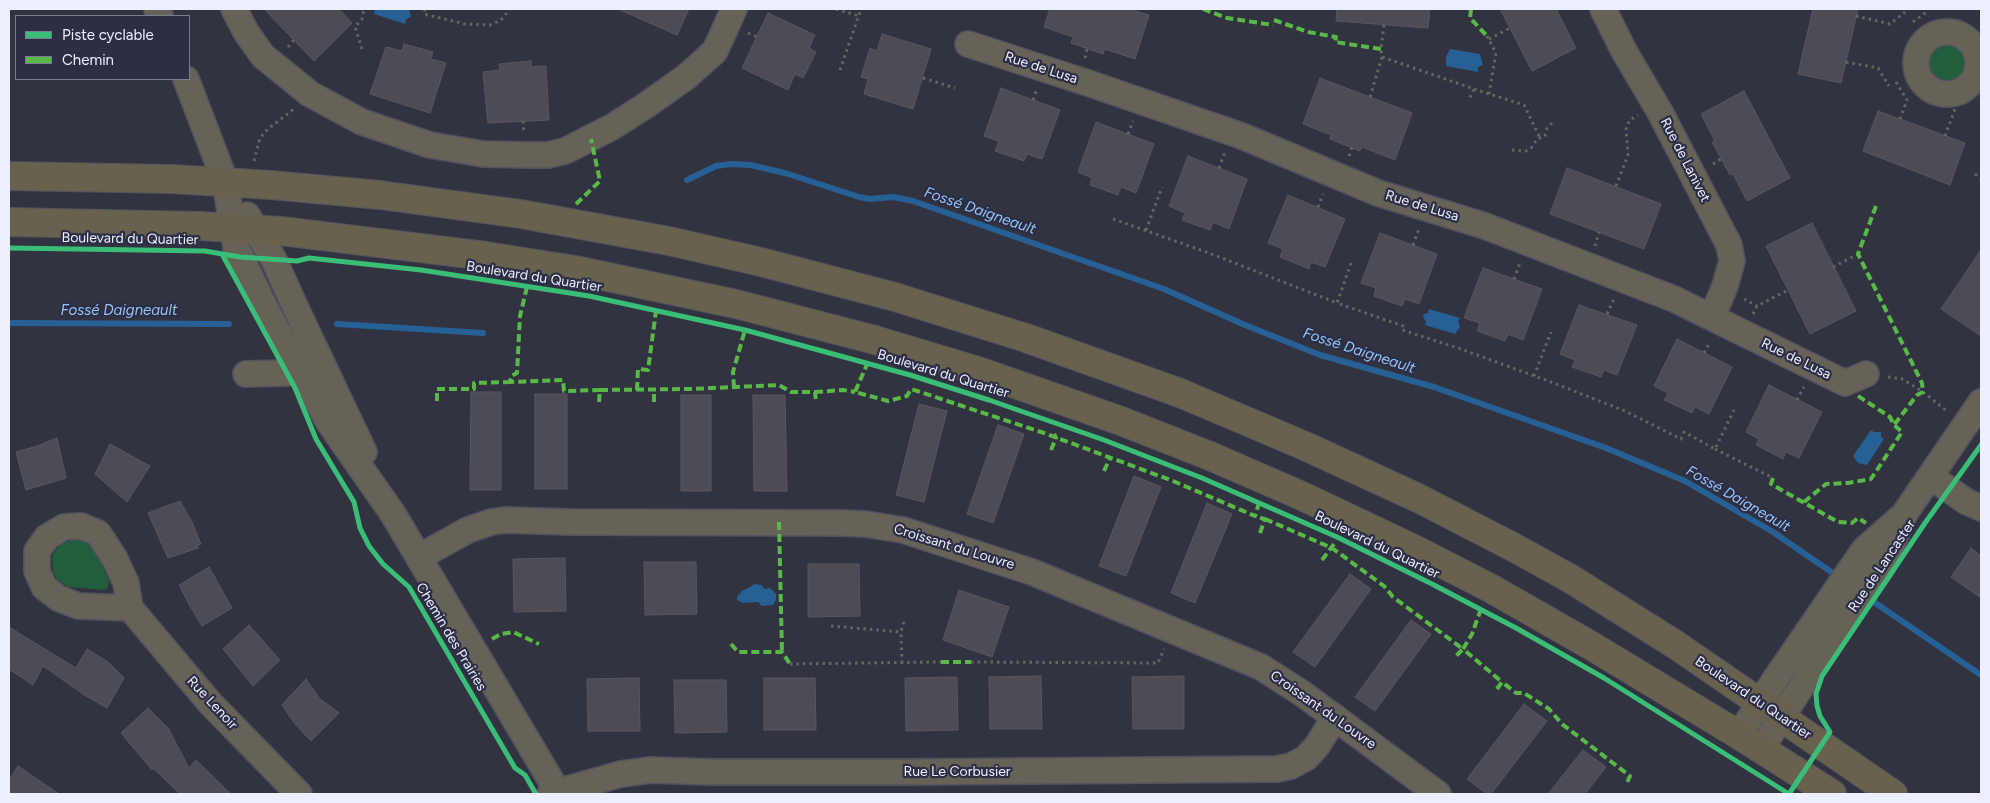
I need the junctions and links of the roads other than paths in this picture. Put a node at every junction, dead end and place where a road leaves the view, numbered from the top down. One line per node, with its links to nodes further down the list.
1 (234, 9): 2 (street)
2 (734, 9)
3 (1603, 9): 11 (street, Rue de Lanivet)
4 (968, 44): 11 (street, Rue de Lusa)
5 (1979, 55): 5 (street)
6 (186, 80): 8 (street, Chemin des Prairies)
7 (9, 176): 8 (main road, Boulevard du Quartier)
8 (225, 181): 10 (street, Chemin des Prairies); 21 (main road, Boulevard du Quartier)
9 (9, 222): 10 (main road, Boulevard du Quartier)
10 (245, 229): 12 (street, Chemin des Prairies); 18 (street, Chemin des Prairies); 23 (main road, Boulevard du Quartier)
11 (1712, 317): 14 (street, Rue de Lusa)
12 (299, 370): 13 (street); 18 (street, Chemin des Prairies)
13 (246, 374)
14 (1866, 374)
15 (1981, 402): 16 (street, Rue de Lancaster)
16 (1931, 477): 17 (street); 21 (street, Rue de Lancaster)
17 (1981, 508)
18 (393, 514): 19 (street, Chemin des Prairies)
19 (419, 557): 22 (street, Croissant du Louvre); 25 (street, Chemin des Prairies)
20 (130, 608): 24 (street, Rue Lenoir)
21 (1771, 710): 23 (street, Rue de Lancaster); 28 (main road, Boulevard du Quartier)
22 (1335, 717): 25 (street, Rue Le Corbusier); 26 (street, Croissant du Louvre)
23 (1750, 742): 27 (main road, Boulevard du Quartier)
24 (299, 794)
25 (555, 794)
26 (1438, 794)
27 (1832, 794)
28 (1893, 794)

